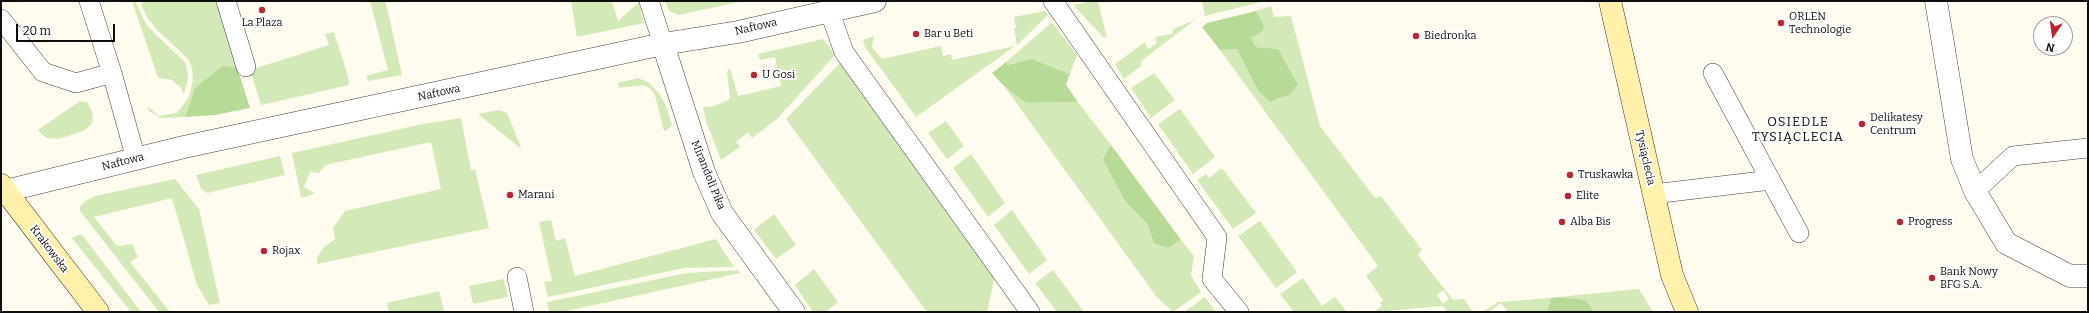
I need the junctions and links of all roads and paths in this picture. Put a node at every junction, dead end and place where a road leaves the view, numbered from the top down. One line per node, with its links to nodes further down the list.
1 (89, 1): 12 (lane)
2 (226, 1): 11 (lane)
3 (649, 1): 10 (lane)
4 (875, 1): 8 (street, Naftowa)
5 (1053, 1): 27 (lane)
6 (1610, 1): 19 (street, Tysiąclecia)
7 (1936, 1): 18 (street)
8 (829, 10): 10 (street, Naftowa); 26 (lane)
9 (1, 19): 12 (lane)
10 (663, 44): 15 (street, Naftowa); 25 (street, Mirandoli Pika)
11 (246, 67)
12 (112, 73): 15 (lane)
13 (1713, 73): 16 (lane)
14 (2088, 148): 18 (lane)
15 (136, 159): 17 (street, Naftowa)
16 (1771, 180): 19 (lane); 20 (lane)
17 (2, 189): 23 (street, Krakowska)
18 (1975, 191): 21 (street)
19 (1653, 194): 28 (street, Tysiąclecia)
20 (1799, 233)
21 (2088, 276)
22 (517, 277): 24 (lane)
23 (98, 312)
24 (524, 312)
25 (794, 312)
26 (1030, 312)
27 (1239, 312)
28 (1687, 312)

